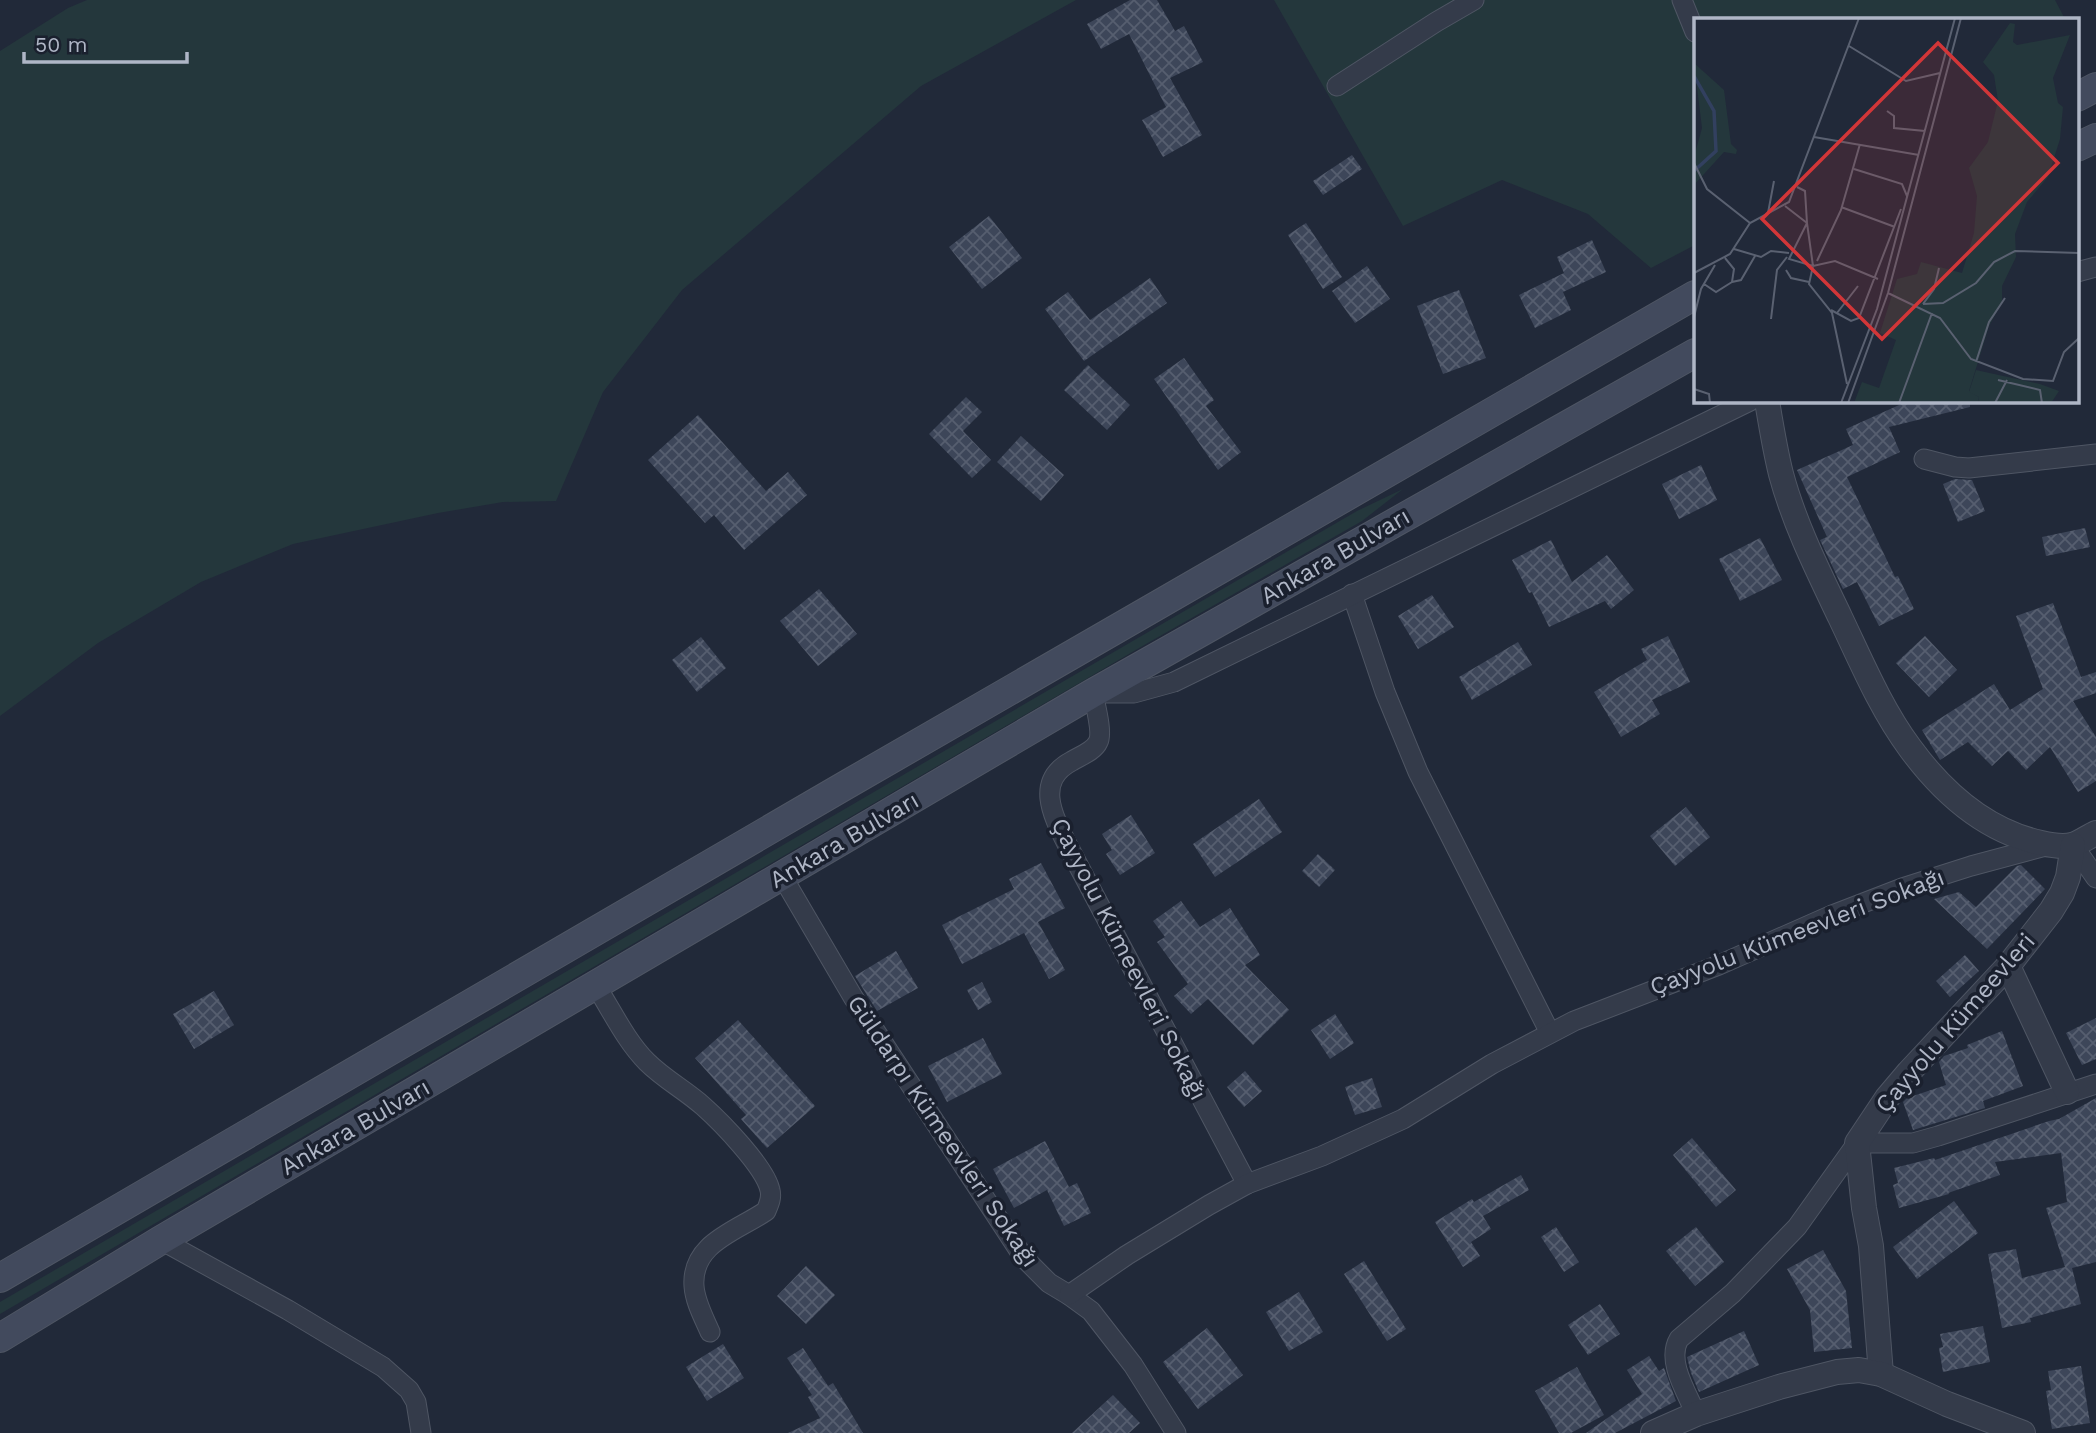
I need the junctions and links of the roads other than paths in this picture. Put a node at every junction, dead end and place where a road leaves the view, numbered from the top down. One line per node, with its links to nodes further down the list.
1 (1474, 0): 4 (street)
2 (1682, 0): 3 (street)
3 (1694, 30)
4 (1337, 86)
5 (2096, 87): 6 (main road)
6 (2078, 96)
7 (2096, 138): 8 (main road)
8 (2078, 147)
9 (2096, 267): 10 (street)
10 (2078, 272)
11 (1694, 296): 31 (main road, Ankara Bulvarı)
12 (1694, 354): 18 (main road, Ankara Bulvarı)
13 (1748, 402): 17 (street)
14 (1767, 402): 20 (street)
15 (2096, 454): 16 (street)
16 (1924, 458)
17 (1352, 594): 18 (street); 25 (street)
18 (1093, 694): 21 (main road, Ankara Bulvarı); 29 (street, Çayyolu Kümeevleri Sokağı)
19 (2096, 833): 20 (street, Çayyolu Kümeevleri Sokağı)
20 (2061, 845): 22 (street); 23 (street, Çayyolu Kümeevleri); 25 (street, Çayyolu Kümeevleri Sokağı)
21 (782, 876): 24 (main road, Ankara Bulvarı); 32 (street, Güldarpı Kümeevleri Sokağı)
22 (2096, 878)
23 (2008, 966): 27 (street); 28 (street, Çayyolu Kümeevleri)
24 (596, 986): 30 (main road, Ankara Bulvarı); 33 (street)
25 (1550, 1033): 29 (street, Çayyolu Kümeevleri Sokağı)
26 (2096, 1084): 27 (street)
27 (2067, 1092): 28 (street)
28 (1857, 1143): 35 (street); 36 (street)
29 (1247, 1184): 32 (street, Çayyolu Kümeevleri Sokağı)
30 (161, 1240): 34 (main road, Ankara Bulvarı); 37 (street)
31 (0, 1278)
32 (1069, 1295): 38 (street, Güldarpı Kümeevleri Sokağı)
33 (710, 1332)
34 (0, 1338)
35 (1881, 1374): 36 (street); 40 (street)
36 (1696, 1414): 39 (street)
37 (421, 1433)
38 (1175, 1433)
39 (1653, 1433)
40 (2023, 1433)

